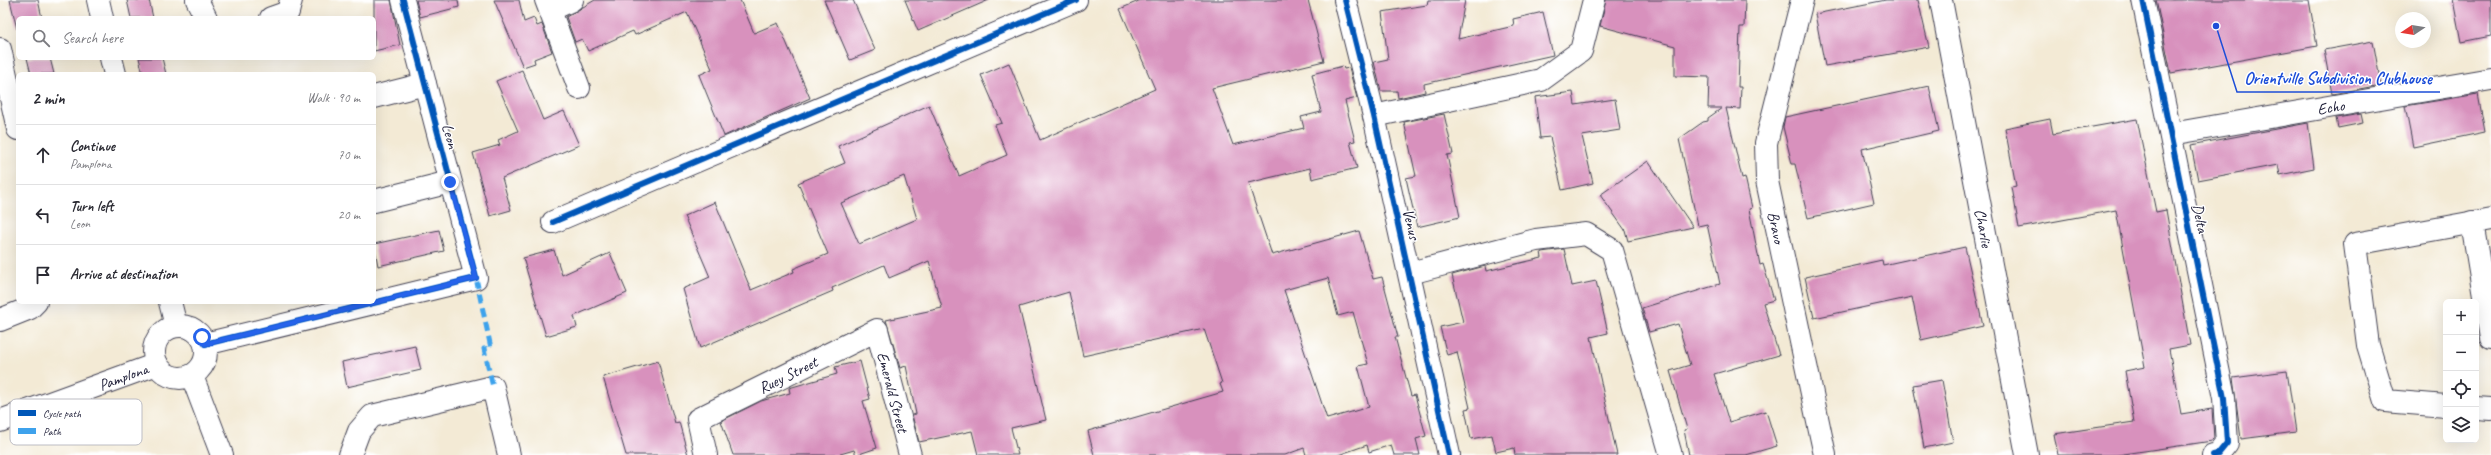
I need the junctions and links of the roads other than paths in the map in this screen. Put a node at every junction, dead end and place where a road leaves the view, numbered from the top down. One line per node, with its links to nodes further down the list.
1 (98, 0): 13 (street)
2 (197, 0): 14 (street)
3 (291, 0): 15 (street)
4 (403, 0): 20 (street, Leon)
5 (572, 0): 12 (street)
6 (1076, 0): 29 (street)
7 (1345, 0): 23 (street, Venus)
8 (1594, 0): 23 (street)
9 (1802, 0): 56 (street, Bravo)
10 (1941, 0): 57 (street, Charlie)
11 (2143, 0): 25 (street, Delta)
12 (548, 5): 21 (street)
13 (102, 16)
14 (205, 16)
15 (277, 16)
16 (0, 49): 24 (street)
17 (112, 60): 18 (street)
18 (114, 72)
19 (2491, 79): 25 (street, Echo)
20 (425, 84): 22 (street); 26 (street, Leon)
21 (578, 88)
22 (376, 96)
23 (1374, 116): 30 (street, Venus)
24 (16, 120)
25 (2171, 134): 48 (street, Delta)
26 (450, 182): 27 (street); 31 (street, Leon)
27 (376, 200)
28 (2482, 220): 38 (street); 43 (street)
29 (553, 222)
30 (1410, 273): 54 (street, Venus); 55 (street)
31 (376, 302)
32 (34, 304): 35 (street)
33 (170, 304): 36 (street)
34 (369, 304): 39 (street, Leon)
35 (0, 320)
36 (176, 326): 39 (street); 40 (street)
37 (877, 330): 52 (street, Ruey Street); 53 (street, Emerald Street)
38 (2491, 338)
39 (205, 344): 41 (street)
40 (157, 364): 41 (street); 42 (street, Pamplona)
41 (192, 376): 49 (street)
42 (61, 399)
43 (2443, 406)
44 (2479, 408): 45 (street)
45 (2491, 409)
46 (10, 417): 47 (street, Pamplona)
47 (0, 421)
48 (2220, 449)
49 (221, 455)
50 (350, 455): 51 (street)
51 (509, 455)
52 (706, 455)
53 (910, 455)
54 (1449, 455)
55 (1671, 455)
56 (1825, 455)
57 (2027, 455)

